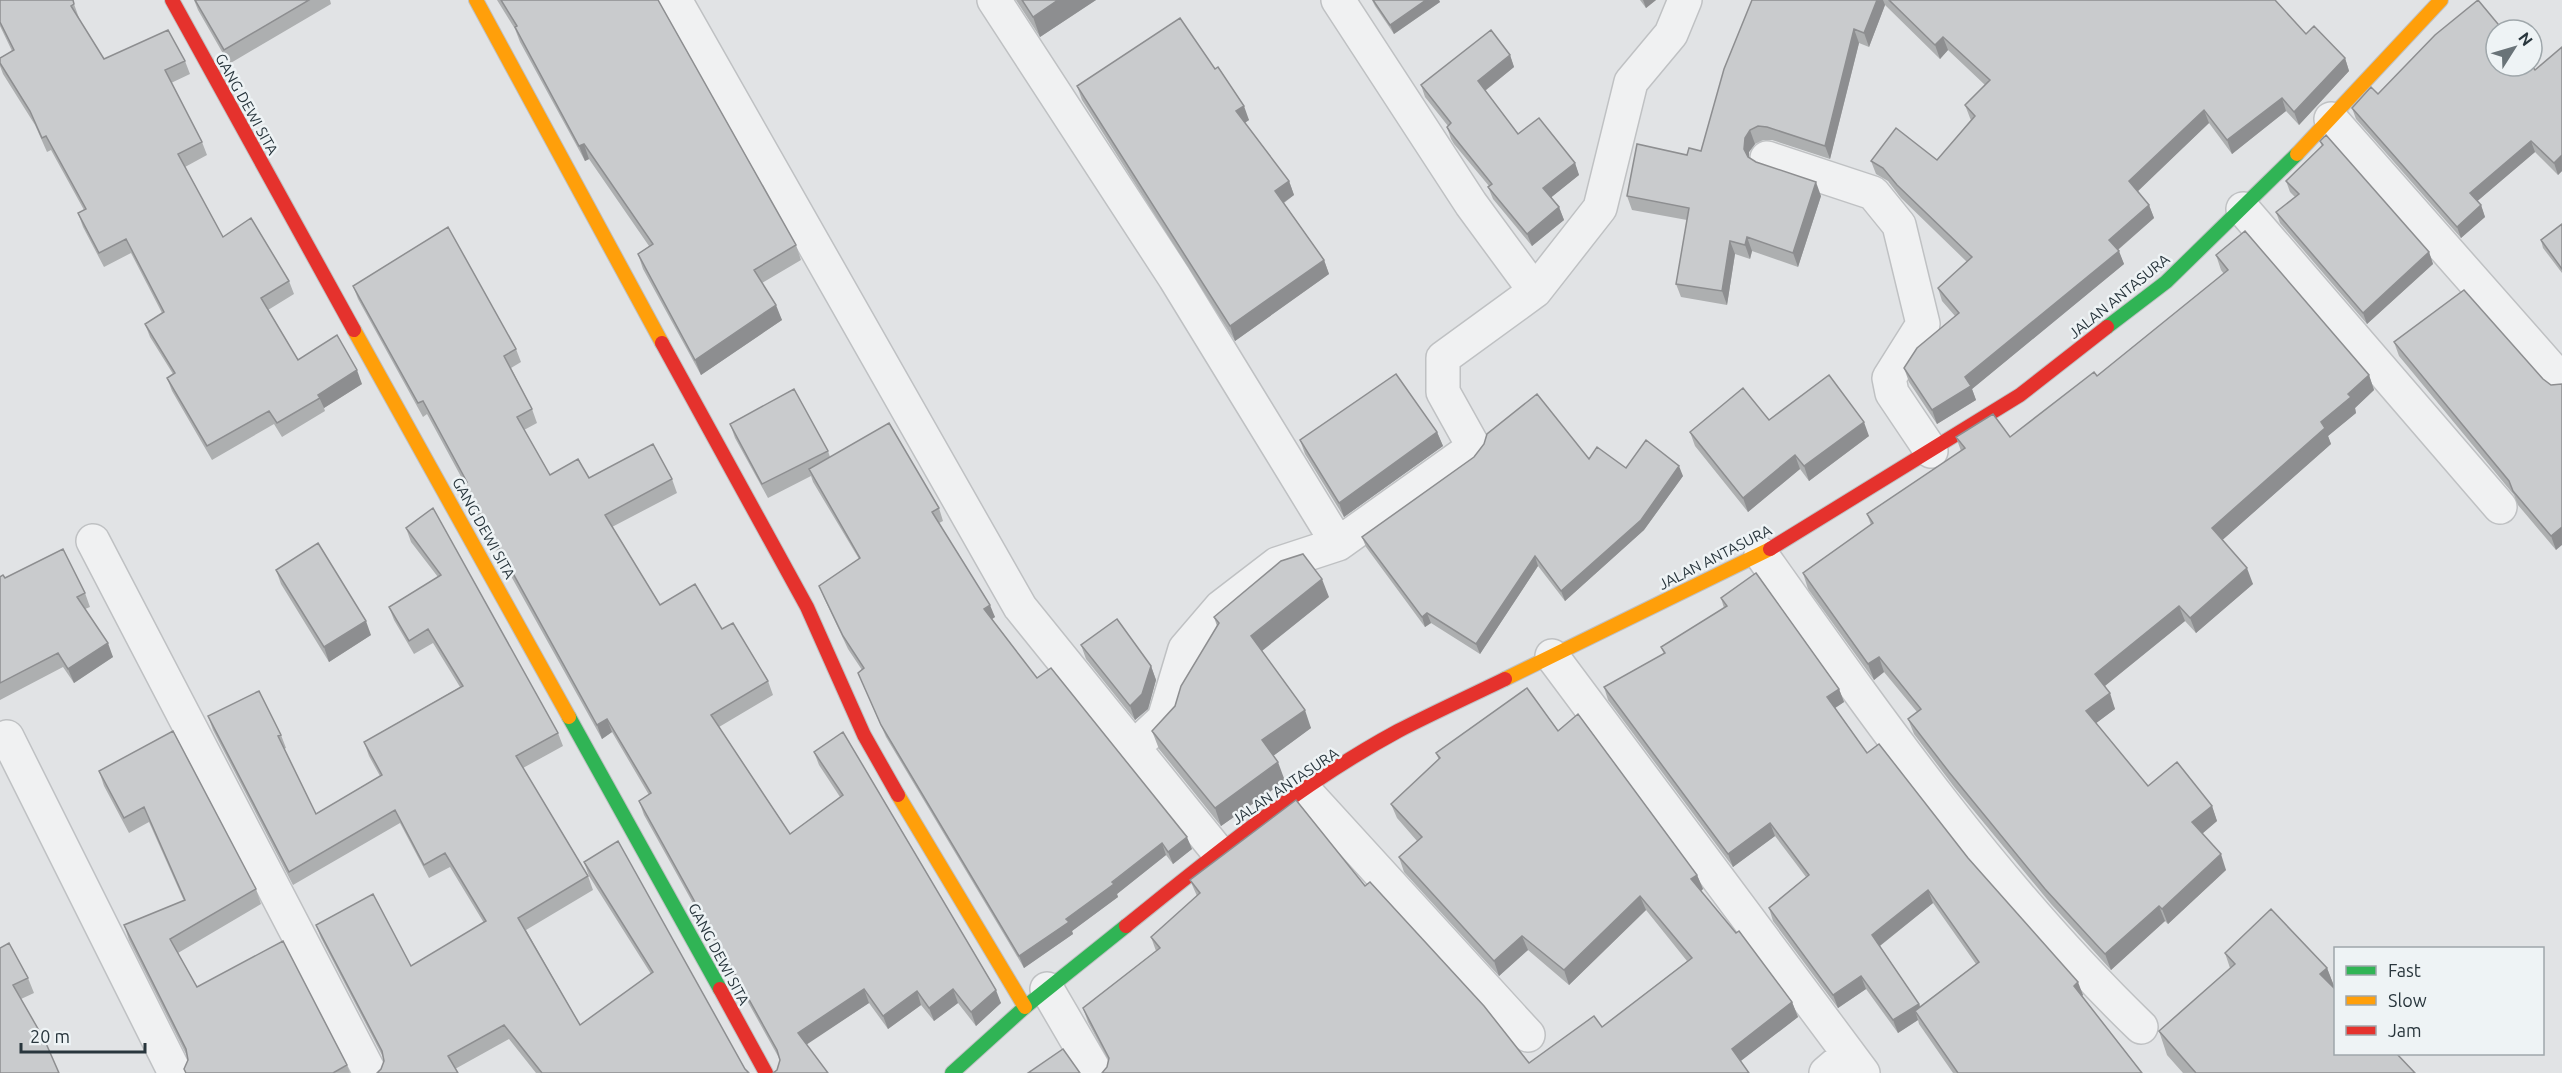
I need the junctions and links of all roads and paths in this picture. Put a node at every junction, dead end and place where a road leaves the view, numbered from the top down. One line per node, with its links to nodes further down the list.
1 (172, 0): 29 (street, GANG DEWI SITA)
2 (476, 0): 23 (street)
3 (675, 0): 20 (street)
4 (994, 0): 16 (street)
5 (1338, 0): 11 (street)
6 (1685, 0): 11 (street)
7 (2441, 0): 8 (street, JALAN ANTASURA)
8 (2331, 119): 10 (street, JALAN ANTASURA); 12 (street)
9 (1767, 158): 13 (street)
10 (2243, 209): 13 (street, JALAN ANTASURA); 14 (street)
11 (1535, 291): 16 (street)
12 (2562, 381)
13 (1931, 451): 17 (street, JALAN ANTASURA)
14 (2500, 507)
15 (93, 541): 28 (street)
16 (1338, 544): 20 (street)
17 (1761, 555): 18 (street, JALAN ANTASURA); 24 (street)
18 (1552, 656): 21 (street, JALAN ANTASURA); 26 (street)
19 (7, 736): 27 (street)
20 (1134, 747): 22 (street)
21 (1304, 790): 22 (street, JALAN ANTASURA); 25 (street)
22 (1218, 852): 23 (street, JALAN ANTASURA)
23 (1036, 998): 30 (street, JALAN ANTASURA); 31 (street)
24 (2141, 1027)
25 (1528, 1035)
26 (1846, 1067)
27 (175, 1073)
28 (370, 1073)
29 (766, 1073)
30 (952, 1073)
31 (1095, 1073)

